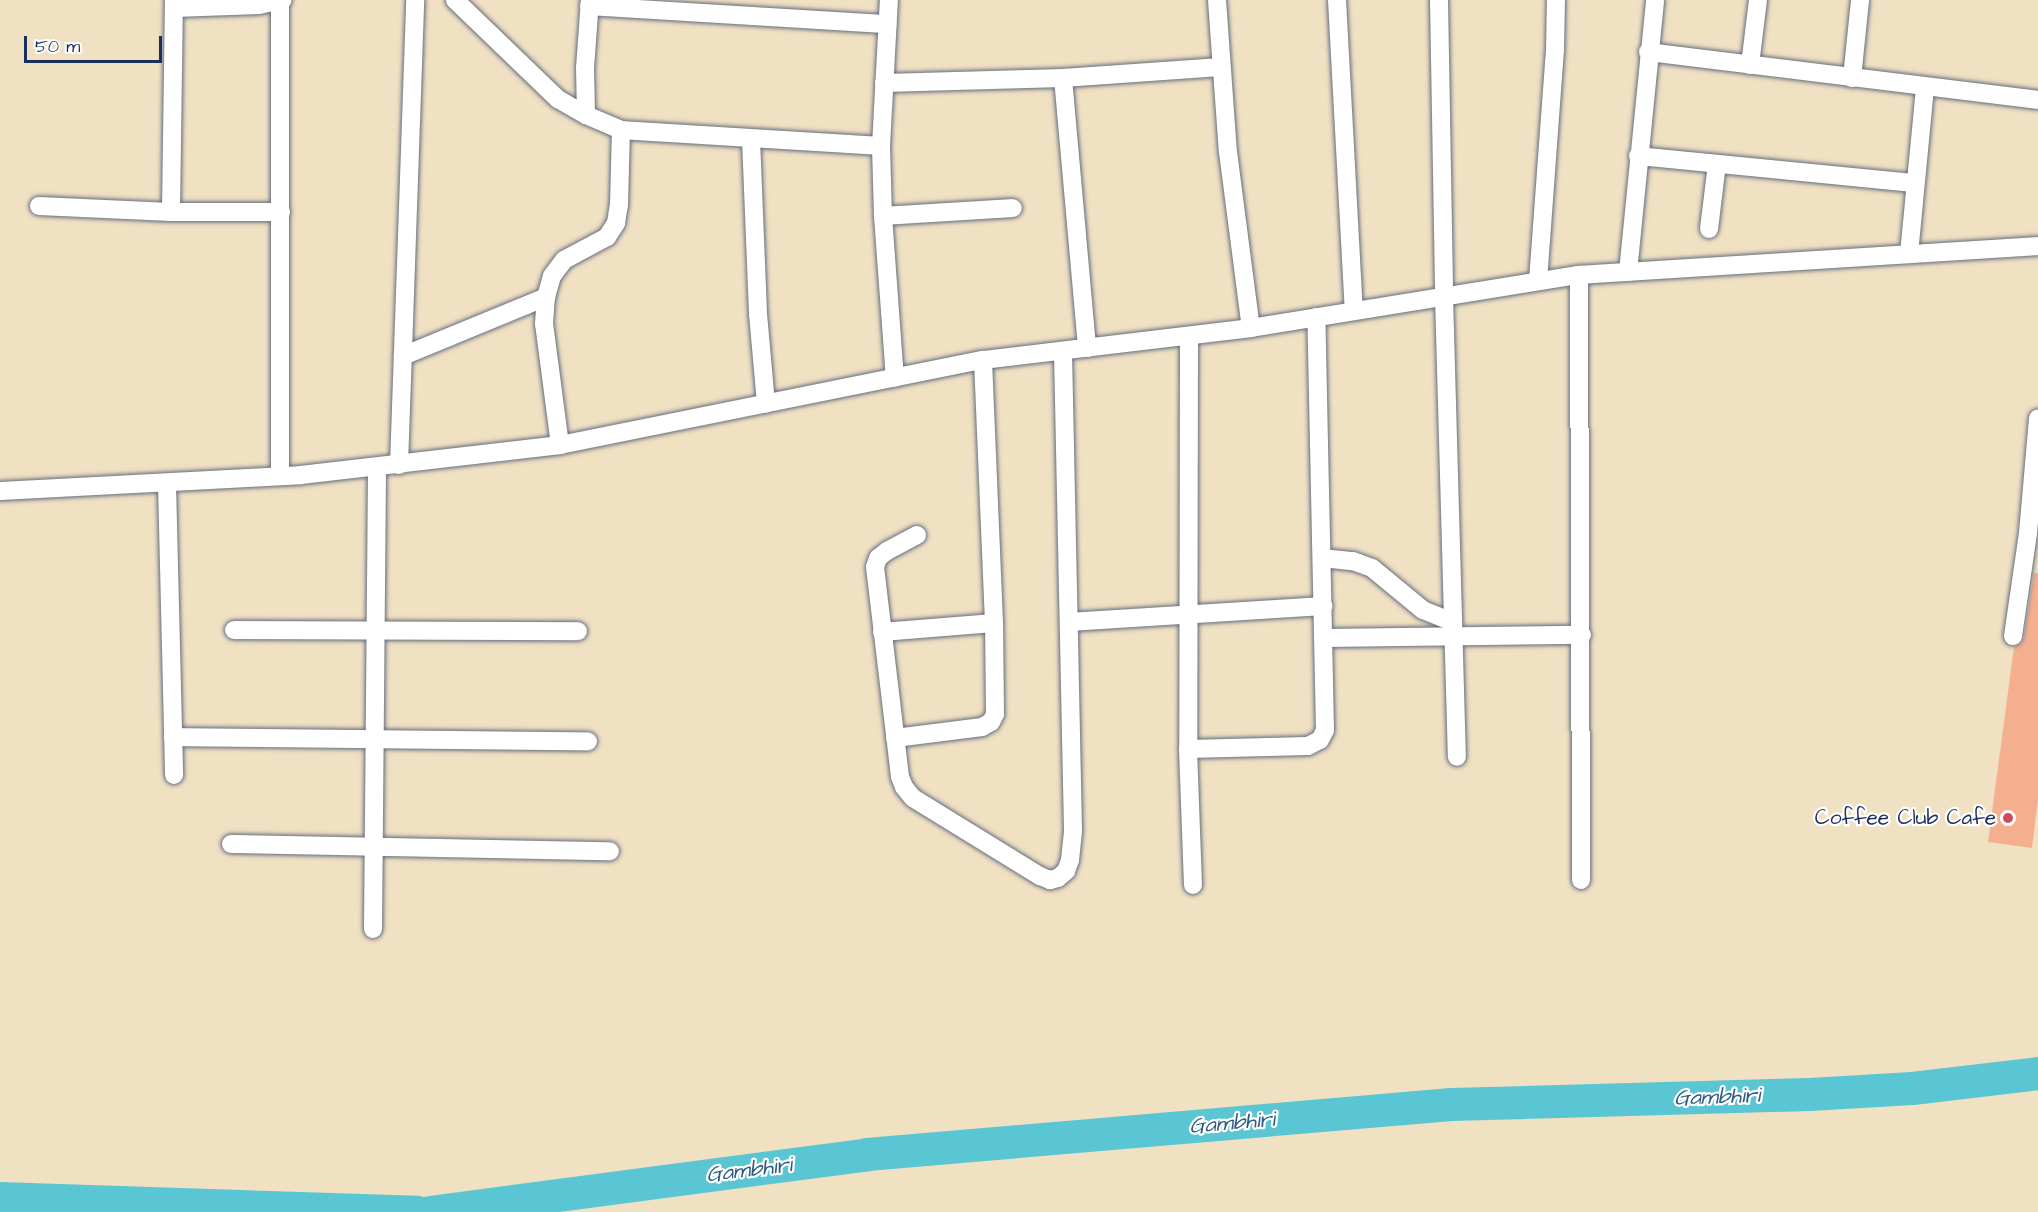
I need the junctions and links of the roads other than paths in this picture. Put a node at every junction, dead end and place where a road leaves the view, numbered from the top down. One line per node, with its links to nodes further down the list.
1 (281, 0): 13 (street); 33 (street)
2 (415, 0): 49 (street)
3 (455, 0): 23 (street)
4 (889, 0): 14 (street)
5 (1217, 0): 17 (street)
6 (1337, 0): 43 (street)
7 (1439, 0): 41 (street)
8 (1556, 0): 40 (street)
9 (1655, 0): 15 (street)
10 (1758, 0): 16 (street)
11 (1860, 0): 19 (street)
12 (590, 3): 14 (street); 23 (street)
13 (174, 4): 32 (street)
14 (887, 24): 20 (street)
15 (1648, 52): 16 (street); 27 (street)
16 (1750, 65): 19 (street)
17 (1221, 67): 18 (street); 45 (street)
18 (1063, 78): 20 (street); 47 (street)
19 (1852, 78): 21 (street)
20 (884, 82): 26 (street)
21 (1925, 87): 22 (street); 29 (street)
22 (2038, 100)
23 (586, 115): 24 (street)
24 (621, 130): 25 (street); 42 (street)
25 (751, 139): 26 (street); 52 (street)
26 (881, 146): 34 (street)
27 (1638, 156): 28 (street); 38 (street)
28 (1717, 164): 29 (street); 35 (street)
29 (1915, 183): 37 (street)
30 (39, 206): 32 (street)
31 (1013, 208): 34 (street)
32 (171, 212): 33 (street)
33 (281, 212): 57 (street)
34 (883, 216): 51 (street)
35 (1709, 229)
36 (2038, 246): 37 (street)
37 (1909, 254): 38 (street)
38 (1628, 272): 39 (street)
39 (1579, 274): 40 (street); 72 (street)
40 (1538, 281): 41 (street)
41 (1444, 296): 43 (street); 69 (street)
42 (546, 297): 49 (street); 54 (street)
43 (1354, 311): 44 (street)
44 (1316, 317): 45 (street); 62 (street)
45 (1251, 328): 46 (street)
46 (1189, 336): 47 (street); 64 (street)
47 (1087, 348): 48 (street)
48 (1063, 351): 50 (street); 65 (street)
49 (403, 356): 55 (street)
50 (983, 360): 51 (street); 66 (street)
51 (896, 378): 52 (street)
52 (766, 404): 54 (street)
53 (2038, 418): 60 (street)
54 (560, 446): 55 (street)
55 (399, 465): 56 (street)
56 (377, 467): 57 (street); 68 (street)
57 (280, 476): 58 (street)
58 (167, 484): 59 (street); 75 (street)
59 (0, 491)
60 (2033, 533): 73 (street)
61 (917, 535): 71 (street)
62 (1322, 558): 63 (street); 69 (street)
63 (1323, 606): 64 (street); 74 (street)
64 (1188, 614): 65 (street); 79 (street)
65 (1069, 622): 76 (street)
66 (994, 623): 71 (street); 76 (street)
67 (234, 630): 68 (street)
68 (376, 630): 70 (street); 77 (street)
69 (1454, 630): 72 (street); 74 (street); 80 (street)
70 (578, 631)
71 (882, 632): 76 (street)
72 (1582, 634): 85 (street)
73 (2013, 636)
74 (1324, 638): 79 (street)
75 (173, 737): 77 (street); 81 (street)
76 (895, 738)
77 (375, 740): 78 (street); 83 (street)
78 (588, 741)
79 (1188, 749): 86 (street)
80 (1457, 757)
81 (174, 775)
82 (231, 844): 83 (street)
83 (374, 847): 84 (street); 87 (street)
84 (610, 851)
85 (1581, 880)
86 (1192, 885)
87 (373, 929)

